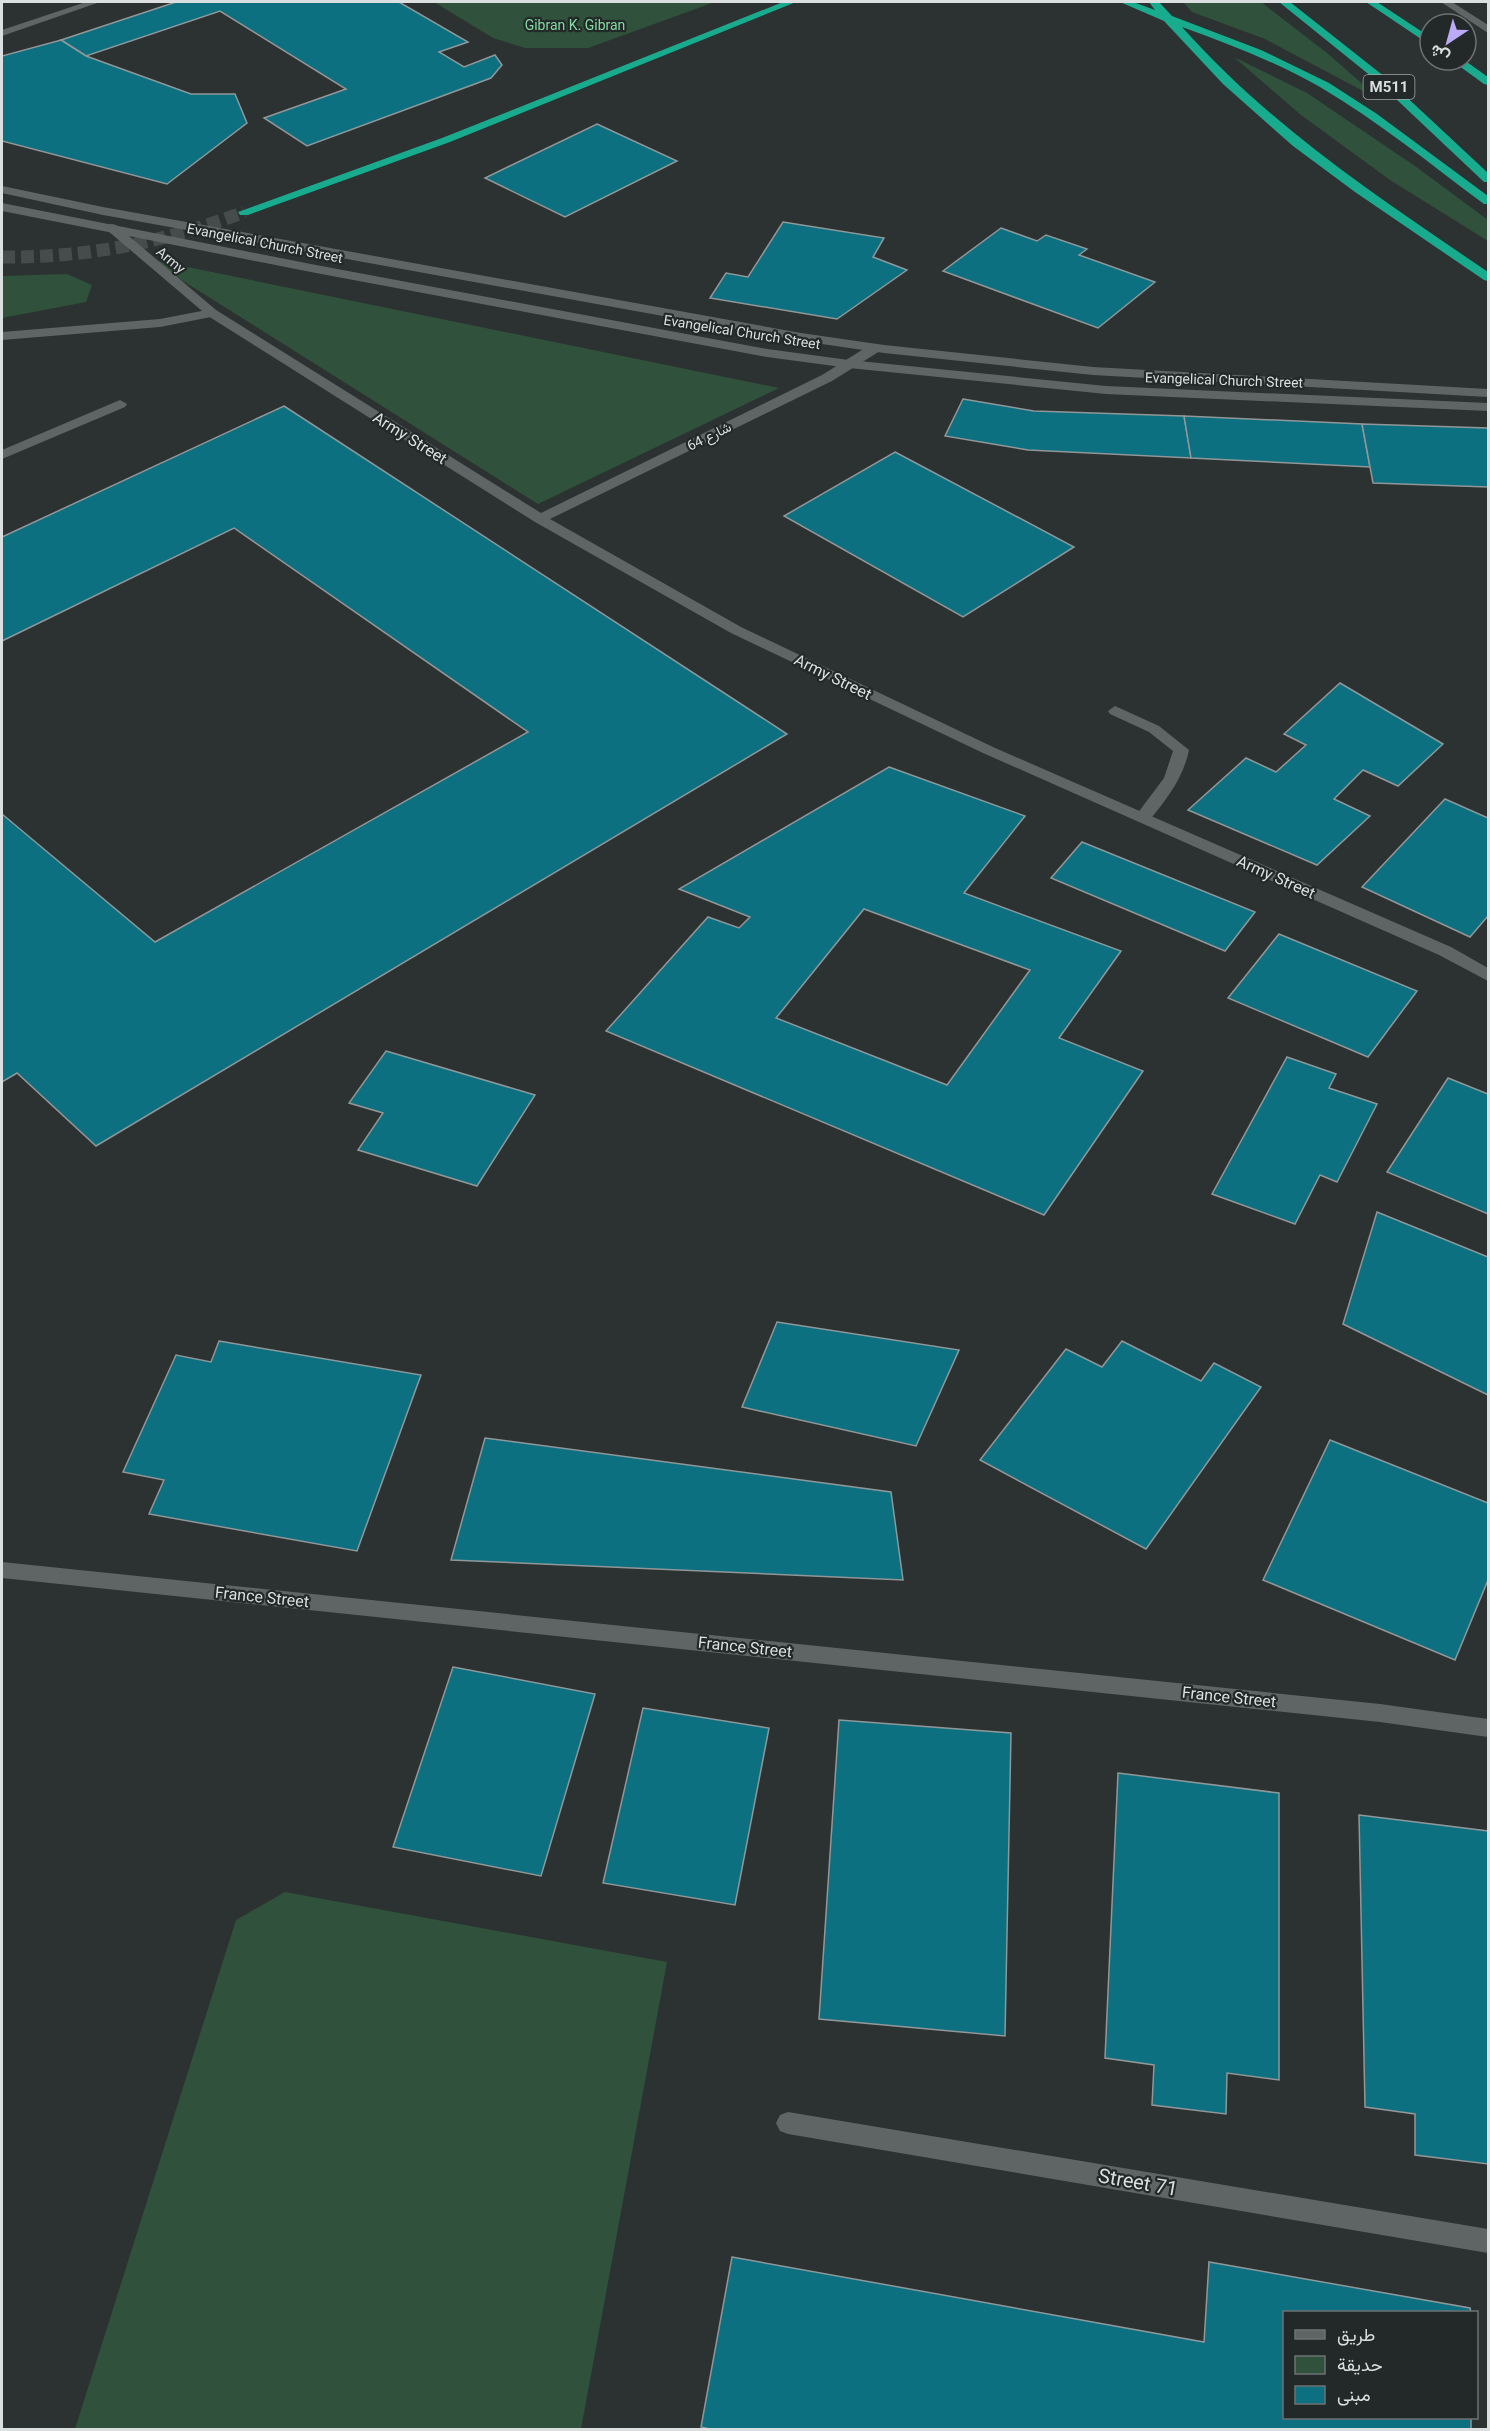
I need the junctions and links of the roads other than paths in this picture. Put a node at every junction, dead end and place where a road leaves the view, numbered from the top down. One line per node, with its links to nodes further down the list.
1 (95, 2): 9 (street)
2 (791, 2): 17 (highway)
3 (1125, 2): 15 (highway)
4 (1154, 2): 20 (highway)
5 (1284, 2): 13 (highway, M511)
6 (1371, 2): 10 (highway)
7 (1446, 2): 8 (street)
8 (1488, 30)
9 (2, 33)
10 (1418, 34)
11 (1475, 72): 12 (highway)
12 (1488, 81)
13 (1488, 179)
14 (2, 190): 18 (street, Evangelical Church Street)
15 (1488, 201)
16 (2, 207): 19 (street, Evangelical Church Street)
17 (244, 212)
18 (125, 215): 19 (street); 23 (street, Evangelical Church Street)
19 (112, 228): 21 (street, Army); 24 (street, Evangelical Church Street)
20 (1488, 276)
21 (212, 313): 22 (street); 29 (street, Army Street)
22 (2, 336)
23 (875, 348): 24 (street, شارع 64); 25 (street, Evangelical Church Street)
24 (849, 364): 27 (street, Evangelical Church Street); 29 (street, شارع 64)
25 (1488, 393)
26 (120, 404): 28 (street)
27 (1488, 407)
28 (2, 455)
29 (540, 519): 31 (street, Army Street)
30 (1115, 711): 31 (street)
31 (1142, 818): 32 (street, Army Street)
32 (1486, 970)
33 (2, 1570): 34 (street, France Street)
34 (1488, 1728)
35 (788, 2123): 36 (street, Street 71)
36 (1488, 2241)

